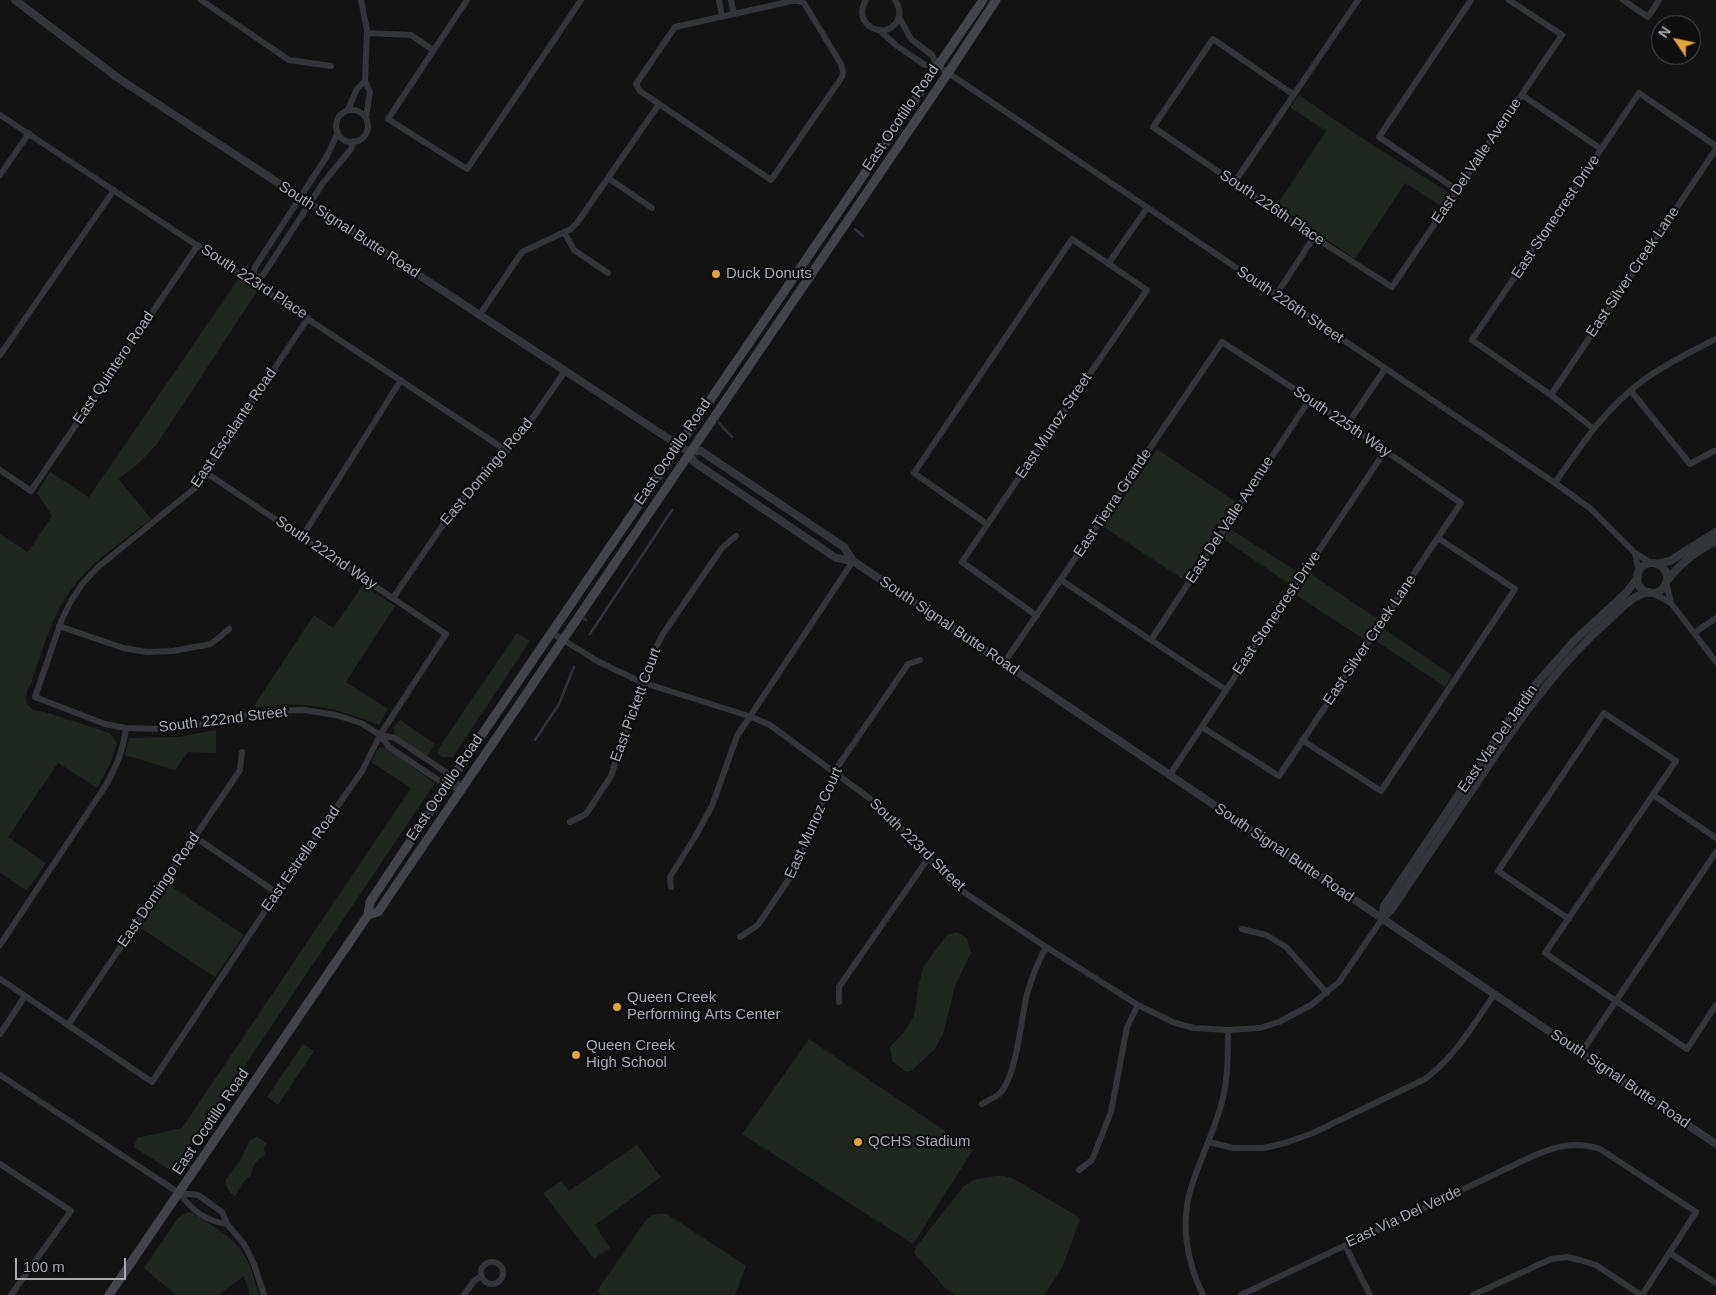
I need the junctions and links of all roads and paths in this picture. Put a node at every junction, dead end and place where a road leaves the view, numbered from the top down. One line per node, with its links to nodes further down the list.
1 (15, 0): 45 (street, South Signal Butte Road)
2 (361, 0): 23 (street)
3 (467, 0): 24 (street)
4 (582, 0): 24 (street)
5 (719, 0): 20 (street)
6 (731, 0): 19 (street)
7 (861, 0): 18 (street)
8 (866, 0): 18 (street)
9 (895, 0): 21 (street)
10 (983, 0): 26 (main road, East Ocotillo Road)
11 (996, 0): 27 (main road, East Ocotillo Road)
12 (1358, 0): 30 (street)
13 (1471, 0): 44 (street)
14 (1509, 0): 29 (street, East Del Valle Avenue)
15 (1623, 0): 16 (street)
16 (1660, 0)
17 (205, 1): 25 (street)
18 (862, 8): 22 (street)
19 (734, 14): 20 (street); 31 (street)
20 (722, 16): 31 (street)
21 (899, 17): 22 (street); 26 (street)
22 (879, 30): 26 (street)
23 (366, 33): 24 (street); 28 (street)
24 (433, 50)
25 (331, 66)
26 (938, 66): 27 (street, South 226th Street); 70 (main road, East Ocotillo Road)
27 (948, 73): 48 (street, South 226th Street); 74 (main road, East Ocotillo Road)
28 (365, 80): 32 (street); 34 (street)
29 (1522, 94): 39 (street); 44 (street, East Del Valle Avenue)
30 (1294, 95): 42 (street); 42 (street, South 226th Place)
31 (659, 104): 41 (street)
32 (348, 110): 34 (street); 35 (street)
33 (0, 115): 36 (street, South 223rd Place)
34 (366, 118): 37 (street)
35 (338, 132): 37 (street); 45 (street)
36 (29, 134): 40 (street); 43 (street, South 223rd Place)
37 (354, 141): 46 (street)
38 (1716, 147): 39 (street, East Stonecrest Drive); 66 (street, East Silver Creek Lane)
39 (1602, 149): 66 (street, East Stonecrest Drive)
40 (0, 175)
41 (608, 178): 47 (street); 49 (street)
42 (1234, 182): 50 (street, South 226th Place)
43 (114, 190): 51 (street, South 223rd Place); 61 (street)
44 (1457, 190): 55 (street, East Del Valle Avenue)
45 (300, 198): 46 (street, South Signal Butte Road); 54 (street)
46 (309, 204): 54 (street); 57 (street, South Signal Butte Road)
47 (652, 208)
48 (1147, 208): 52 (street); 56 (street, South 226th Street)
49 (564, 232): 53 (street); 57 (street)
50 (1314, 237): 55 (street, South 226th Place); 56 (street)
51 (198, 245): 54 (street, South 223rd Place); 75 (street, East Quintero Road)
52 (1108, 264): 79 (street, East Munoz Street); 79 (street)
53 (608, 273)
54 (252, 281): 58 (street, South 223rd Place)
55 (1392, 287)
56 (1276, 295): 62 (street, South 226th Street)
57 (479, 316): 63 (street, South Signal Butte Road)
58 (308, 318): 64 (street, South 223rd Place); 76 (street, East Escalante Road)
59 (1716, 339): 65 (street)
60 (1222, 342): 67 (street, South 225th Way); 89 (street, East Tierra Grande)
61 (0, 355)
62 (1385, 369): 68 (street); 77 (street, South 226th Street)
63 (565, 371): 70 (street, South Signal Butte Road); 72 (street, East Domingo Road)
64 (401, 380): 72 (street, South 223rd Place); 82 (street)
65 (1631, 391): 69 (street); 71 (street)
66 (1551, 395): 69 (street)
67 (1310, 399): 68 (street, South 225th Way); 102 (street, East Del Valle Avenue)
68 (1347, 425): 73 (street, South 225th Way)
69 (1594, 429): 77 (street)
70 (678, 445): 74 (street, South Signal Butte Road); 98 (main road, East Ocotillo Road)
71 (1716, 450)
72 (507, 451): 92 (street, East Domingo Road)
73 (1385, 451): 78 (street, South 225th Way); 107 (street, East Stonecrest Drive)
74 (689, 452): 86 (street, South Signal Butte Road); 86 (street, South Signal Butte Road); 101 (main road, East Ocotillo Road)
75 (0, 470)
76 (205, 472): 82 (street, South 222nd Way); 96 (street, East Escalante Road)
77 (1555, 484): 85 (street, South 226th Street)
78 (1461, 503): 83 (street, East Silver Creek Lane)
79 (987, 524): 94 (street, East Munoz Street)
80 (1716, 532): 87 (street)
81 (736, 536): 106 (street, East Pickett Court)
82 (302, 537): 92 (street, South 222nd Way)
83 (1438, 538): 113 (street, East Silver Creek Lane); 113 (street)
84 (1716, 541): 90 (street)
85 (1635, 554): 87 (street, South 226th Street); 88 (street)
86 (853, 561): 105 (street, South Signal Butte Road); 109 (street)
87 (1654, 564): 88 (street); 90 (street)
88 (1638, 575): 91 (street); 129 (street, East Via Del Jardin)
89 (1061, 580): 94 (street, East Tierra Grande); 102 (street)
90 (1666, 581): 91 (street); 93 (street)
91 (1650, 592): 93 (street); 129 (street, East Via Del Jardin)
92 (393, 598): 100 (street, South 222nd Way)
93 (1671, 603): 99 (street)
94 (1037, 616): 105 (street, East Tierra Grande)
95 (1716, 618): 99 (street)
96 (59, 626): 97 (street); 108 (street, East Escalante Road)
97 (228, 629)
98 (552, 632): 101 (street, South 223rd Street); 117 (main road, East Ocotillo Road)
99 (1694, 633): 104 (street)
100 (446, 634): 112 (street, East Estrella Road)
101 (562, 639): 106 (street, South 223rd Street); 119 (main road, East Ocotillo Road)
102 (1151, 640): 107 (street)
103 (920, 660): 115 (street, East Munoz Court)
104 (1716, 662)
105 (1004, 663): 116 (street, South Signal Butte Road)
106 (641, 682): 109 (street, South 223rd Street); 121 (street, East Pickett Court)
107 (1226, 690): 110 (street, East Stonecrest Drive)
108 (35, 698): 111 (street, South 222nd Street)
109 (749, 716): 115 (street, South 223rd Street); 126 (street)
110 (1202, 727): 113 (street, East Silver Creek Lane); 116 (street, East Stonecrest Drive)
111 (126, 728): 112 (street, South 222nd Street); 133 (street)
112 (380, 735): 117 (street, South 222nd Street); 118 (street, South 222nd Street); 127 (street, East Estrella Road)
113 (1302, 740)
114 (242, 752): 122 (street, East Domingo Road)
115 (834, 772): 125 (street, South 223rd Street); 132 (street, East Munoz Court)
116 (1169, 776): 129 (street, South Signal Butte Road)
117 (453, 777): 118 (main road, East Ocotillo Road); 119 (street, South 222nd Street)
118 (447, 786): 119 (street, South 222nd Street); 128 (main road, East Ocotillo Road)
119 (461, 789): 128 (main road, East Ocotillo Road)
120 (1653, 795): 123 (street); 130 (street); 130 (street)
121 (570, 822)
122 (195, 837): 127 (street); 143 (street, East Domingo Road)
123 (1716, 838)
124 (1716, 852): 140 (street)
125 (929, 857): 134 (street, South 223rd Street); 139 (street)
126 (671, 888)
127 (277, 893): 143 (street, East Estrella Road)
128 (368, 915): 153 (main road, East Ocotillo Road)
129 (1382, 918): 136 (street, East Via Del Jardin); 137 (street, South Signal Butte Road)
130 (1568, 919): 140 (street)
131 (1242, 929): 136 (street)
132 (740, 937)
133 (0, 945)
134 (1046, 947): 141 (street, South 223rd Street); 148 (street)
135 (0, 979): 138 (street)
136 (1327, 993): 144 (street, East Via Del Jardin)
137 (1494, 994): 146 (street, South Signal Butte Road); 149 (street)
138 (25, 996): 143 (street); 145 (street)
139 (839, 1002)
140 (1616, 1002): 142 (street); 146 (street)
141 (1138, 1005): 144 (street, South 223rd Street); 152 (street)
142 (1716, 1005)
143 (68, 1025)
144 (1228, 1030): 149 (street)
145 (0, 1034)
146 (1581, 1053): 150 (street, South Signal Butte Road)
147 (0, 1075): 153 (street)
148 (982, 1104)
149 (1209, 1142): 163 (street)
150 (1716, 1144)
151 (0, 1164): 159 (street)
152 (1079, 1170)
153 (180, 1193): 154 (street); 154 (street); 160 (main road, East Ocotillo Road)
154 (227, 1224): 161 (street)
155 (1345, 1246): 156 (street, East Via Del Verde); 164 (street, East Via Del Verde); 165 (street)
156 (1670, 1253): 158 (street); 167 (street)
157 (482, 1276): 162 (street)
158 (1716, 1283)
159 (11, 1295)
160 (109, 1295)
161 (264, 1295)
162 (464, 1295)
163 (1203, 1295)
164 (1241, 1295)
165 (1370, 1295)
166 (1473, 1295): 167 (street)
167 (1642, 1295)

